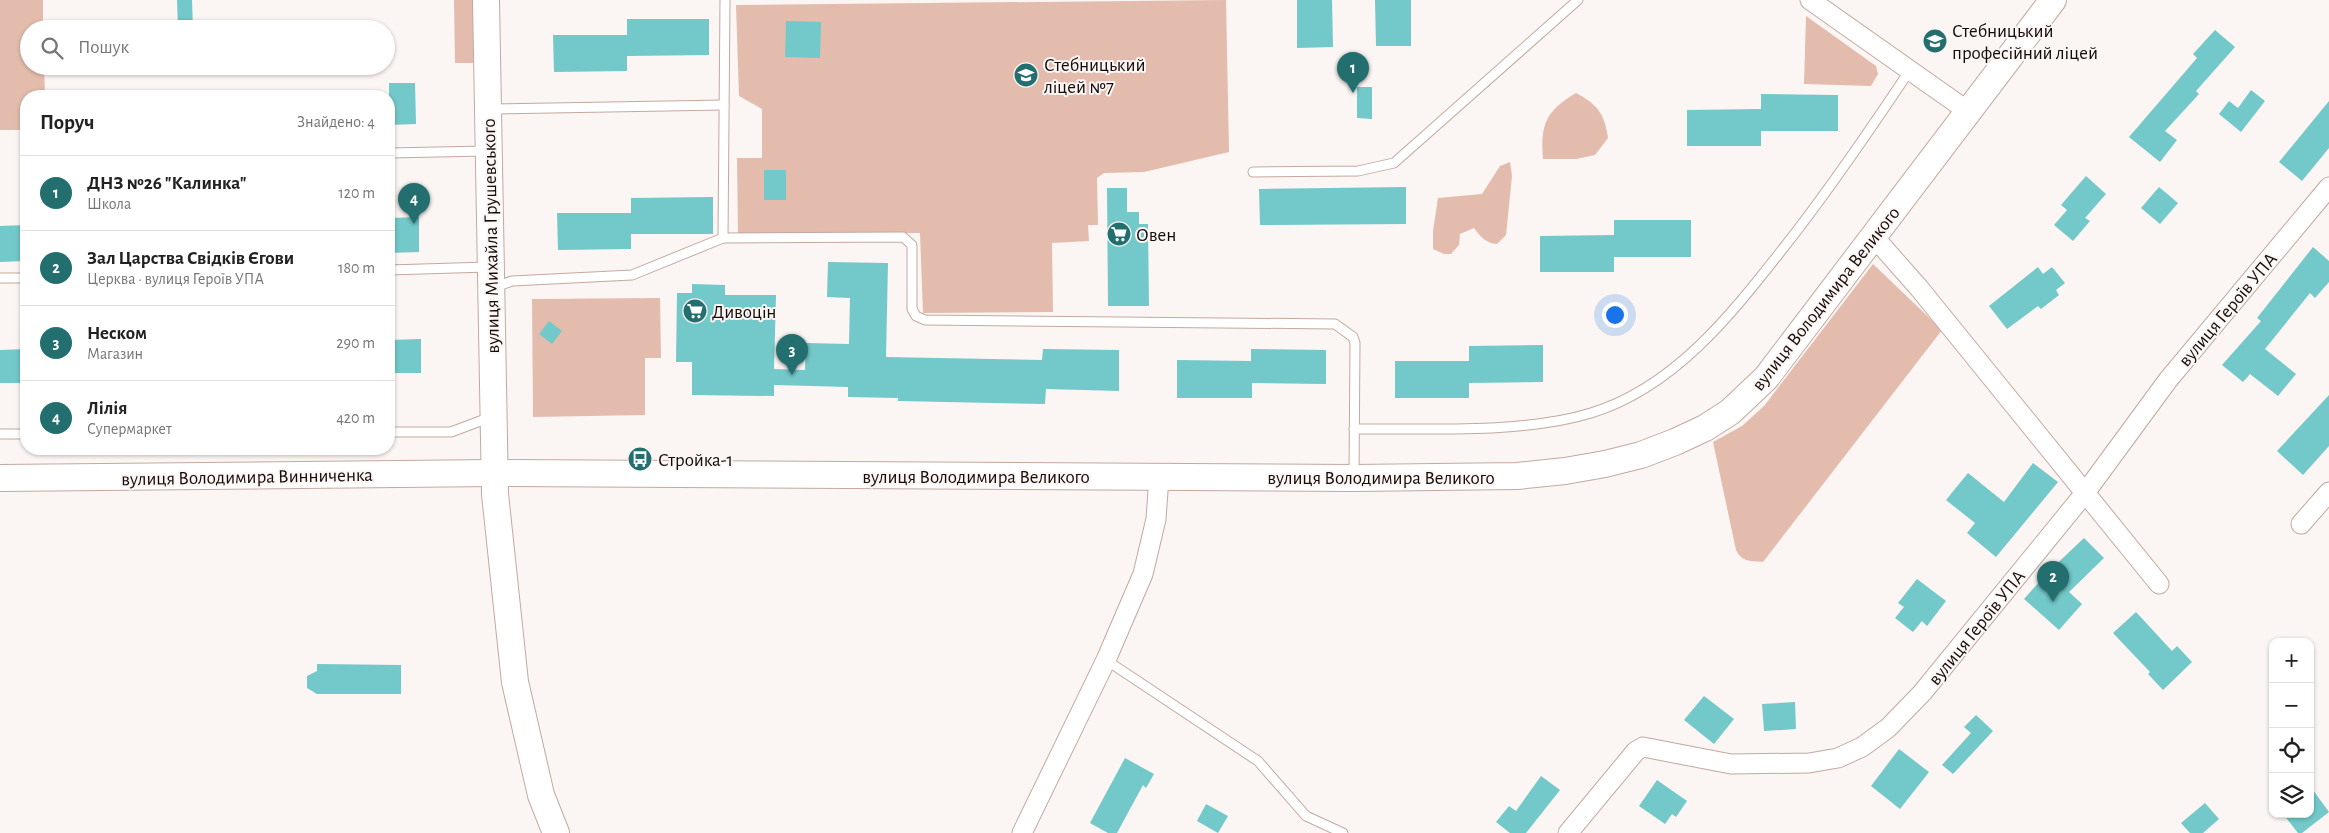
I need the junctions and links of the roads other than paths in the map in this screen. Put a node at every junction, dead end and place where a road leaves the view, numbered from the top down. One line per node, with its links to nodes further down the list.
1 (486, 0): 8 (street, вулиця Михайла Грушевського)
2 (725, 0): 7 (lane)
3 (1578, 0): 12 (lane)
4 (1810, 0): 6 (street)
5 (2053, 0): 9 (street, вулиця Володимира Великого)
6 (1910, 70): 9 (street); 21 (lane)
7 (724, 105): 8 (lane); 15 (lane)
8 (488, 109): 10 (street, вулиця Михайла Грушевського)
9 (1969, 112): 14 (street, вулиця Володимира Великого)
10 (489, 151): 11 (lane); 19 (street, вулиця Михайла Грушевського)
11 (395, 153)
12 (1252, 172)
13 (2329, 187): 30 (street, вулиця Героїв УПА)
14 (1874, 237): 28 (street, вулиця Володимира Великого); 30 (street)
15 (723, 238): 19 (lane); 21 (lane)
16 (395, 270): 19 (lane)
17 (0, 278): 18 (lane)
18 (20, 278)
19 (491, 278): 20 (street, вулиця Михайла Грушевського)
20 (493, 416): 22 (lane); 25 (street, вулиця Михайла Грушевського)
21 (1354, 429): 28 (lane)
22 (395, 432)
23 (0, 434): 24 (lane)
24 (20, 434)
25 (494, 473): 26 (street, вулиця Володимира Великого); 27 (street, вулиця Володимира Винниченка); 34 (street, вулиця Михайла Грушевського)
26 (1159, 477): 28 (street, вулиця Володимира Великого); 33 (street)
27 (0, 478)
28 (1354, 478)
29 (2329, 492): 31 (street)
30 (2085, 493): 32 (street); 37 (street, вулиця Героїв УПА)
31 (2301, 524)
32 (2159, 584)
33 (1106, 660): 35 (street); 36 (lane)
34 (556, 833)
35 (1022, 833)
36 (1343, 833)
37 (1568, 833)

